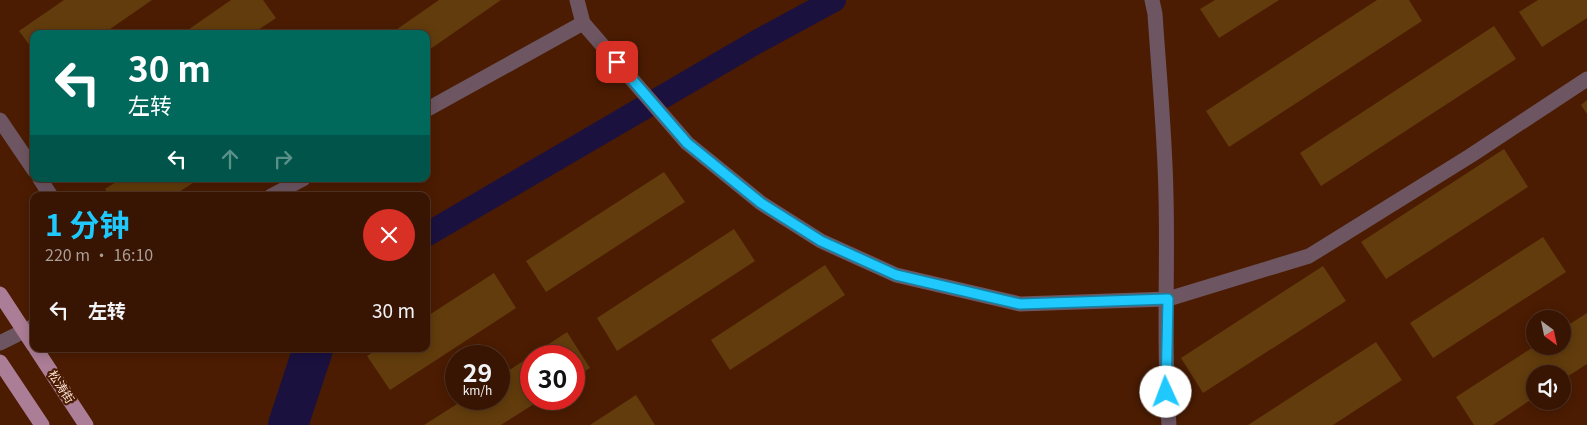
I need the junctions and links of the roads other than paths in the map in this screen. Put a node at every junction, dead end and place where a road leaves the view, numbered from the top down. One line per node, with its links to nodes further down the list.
1 (577, 0): 3 (street)
2 (1152, 0): 11 (street)
3 (583, 23): 5 (street); 11 (street)
4 (1587, 79): 11 (street)
5 (430, 108)
6 (0, 120): 7 (street)
7 (30, 164)
8 (297, 182): 9 (street)
9 (279, 192)
10 (0, 294): 12 (main road)
11 (1168, 299): 18 (street)
12 (29, 328): 13 (street)
13 (0, 343)
14 (38, 352): 17 (main road, 松涛街)
15 (0, 362): 16 (main road)
16 (42, 425)
17 (86, 425)
18 (1169, 425)

